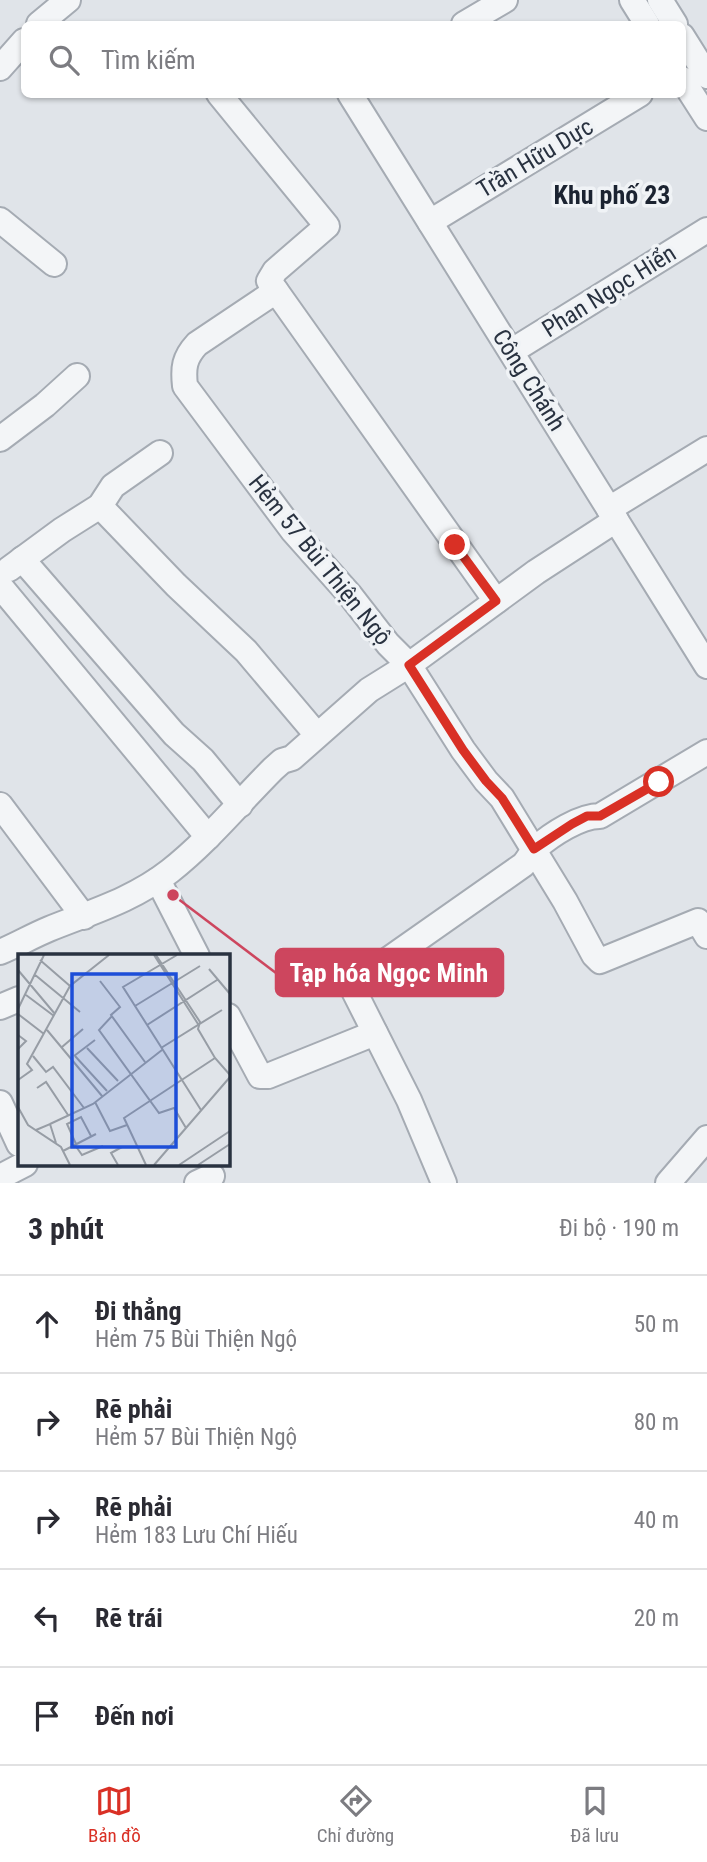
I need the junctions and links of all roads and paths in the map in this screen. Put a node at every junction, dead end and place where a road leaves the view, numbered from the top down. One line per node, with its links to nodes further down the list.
1 (68, 0): 5 (street)
2 (505, 0): 6 (street)
3 (632, 0): 7 (street)
4 (660, 0): 8 (street)
5 (43, 21)
6 (469, 21)
7 (646, 21)
8 (673, 21)
9 (686, 43): 11 (street)
10 (21, 44): 12 (street)
11 (698, 63)
12 (0, 68)
13 (686, 85): 17 (street)
14 (222, 98): 22 (street)
15 (352, 98): 19 (street, Công Chánh)
16 (633, 98): 19 (street, Trần Hữu Dực)
17 (707, 118)
18 (0, 220): 21 (street)
19 (430, 222): 23 (street, Công Chánh)
20 (707, 230): 23 (street, Phan Ngọc Hiển)
21 (54, 264)
22 (276, 291): 33 (street); 34 (street, Hẻm 57 Bùi Thiện Ngộ)
23 (512, 351): 29 (street, Công Chánh)
24 (77, 376): 25 (street)
25 (0, 439)
26 (707, 449): 29 (street)
27 (160, 453): 28 (street)
28 (100, 506): 30 (street); 36 (street)
29 (612, 514): 33 (street); 35 (street, Công Chánh)
30 (22, 559): 31 (street); 38 (street)
31 (0, 575)
32 (0, 586): 40 (street)
33 (496, 601): 34 (street)
34 (409, 665): 36 (street); 41 (street, Hẻm 57 Bùi Thiện Ngộ)
35 (707, 666)
36 (317, 735): 38 (street)
37 (707, 752): 41 (street)
38 (240, 804): 40 (street)
39 (0, 805): 43 (street)
40 (208, 836): 42 (street)
41 (534, 849): 44 (street, Hẻm 57 Bùi Thiện Ngộ); 50 (street)
42 (158, 880): 43 (street); 46 (street)
43 (84, 917): 45 (street)
44 (703, 928)
45 (0, 952)
46 (196, 954)
47 (18, 999): 48 (street)
48 (0, 1007)
49 (229, 1018): 50 (street)
50 (375, 1033): 54 (street)
51 (0, 1103): 53 (street)
52 (707, 1138): 55 (street)
53 (18, 1167)
54 (444, 1183)
55 (668, 1183)

